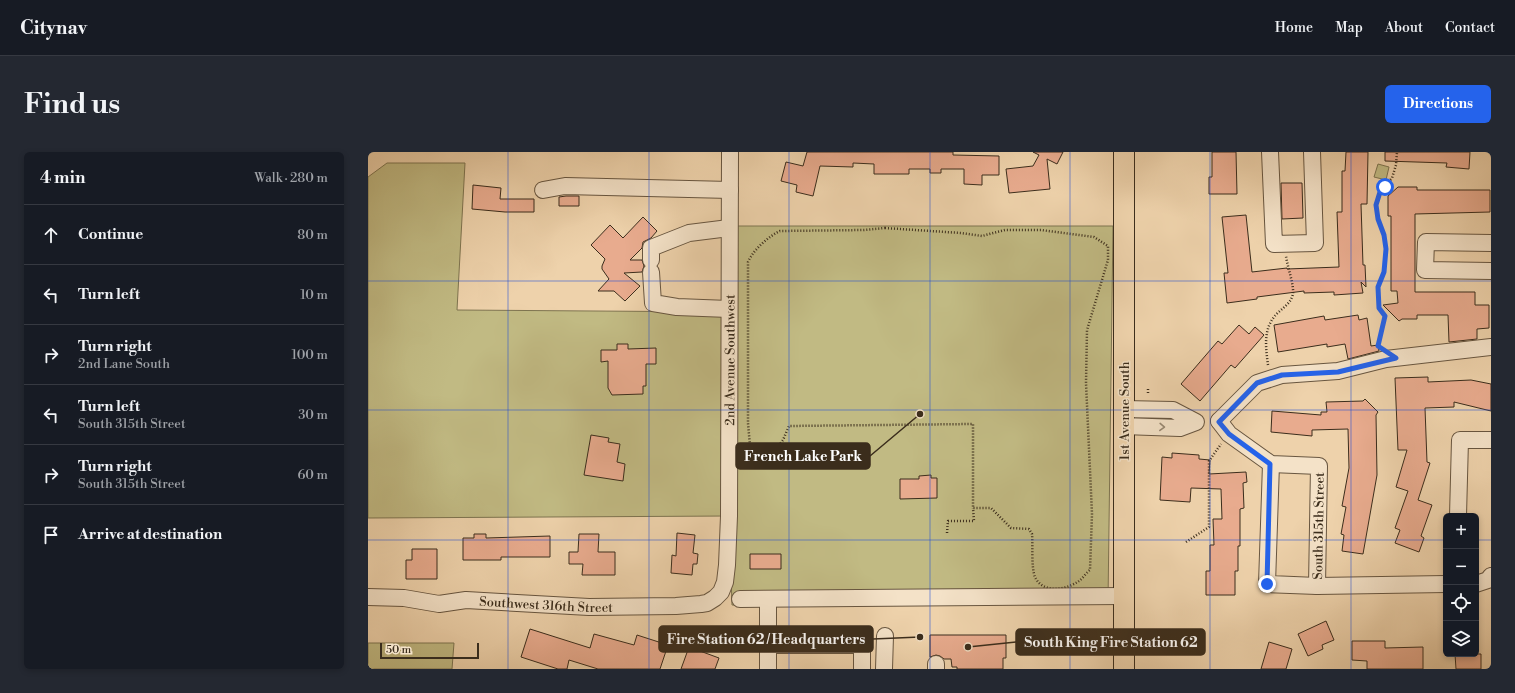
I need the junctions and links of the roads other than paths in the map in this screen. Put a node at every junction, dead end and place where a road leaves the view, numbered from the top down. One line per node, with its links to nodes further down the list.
1 (730, 152): 6 (street, 2nd Avenue Southwest)
2 (1124, 152): 12 (main road, 1st Avenue South)
3 (1270, 152): 4 (street)
4 (1312, 152)
5 (543, 190): 6 (street)
6 (730, 190): 7 (street, 2nd Avenue Southwest)
7 (729, 228): 10 (street, 2nd Avenue Southwest); 10 (street)
8 (1491, 243): 9 (street)
9 (1491, 270)
10 (729, 309): 21 (street, 2nd Avenue Southwest)
11 (1491, 347): 13 (street)
12 (1124, 417): 13 (street); 22 (main road, 1st Avenue South)
13 (1224, 428): 15 (street)
14 (1491, 440): 16 (street)
15 (1270, 464): 20 (street, South 315th Street); 20 (street, South 315th Street)
16 (1458, 513)
17 (1491, 576): 18 (street)
18 (1479, 583)
19 (1443, 584): 20 (street, South 315th Street)
20 (1317, 586)
21 (721, 592): 23 (street, Southwest 316th Street)
22 (1123, 596): 25 (street); 31 (main road, 1st Avenue South)
23 (368, 597)
24 (740, 599): 25 (street)
25 (768, 599): 27 (street)
26 (885, 636): 30 (street)
27 (768, 645): 28 (street); 29 (street)
28 (768, 669)
29 (862, 669)
30 (884, 669)
31 (1124, 669)

